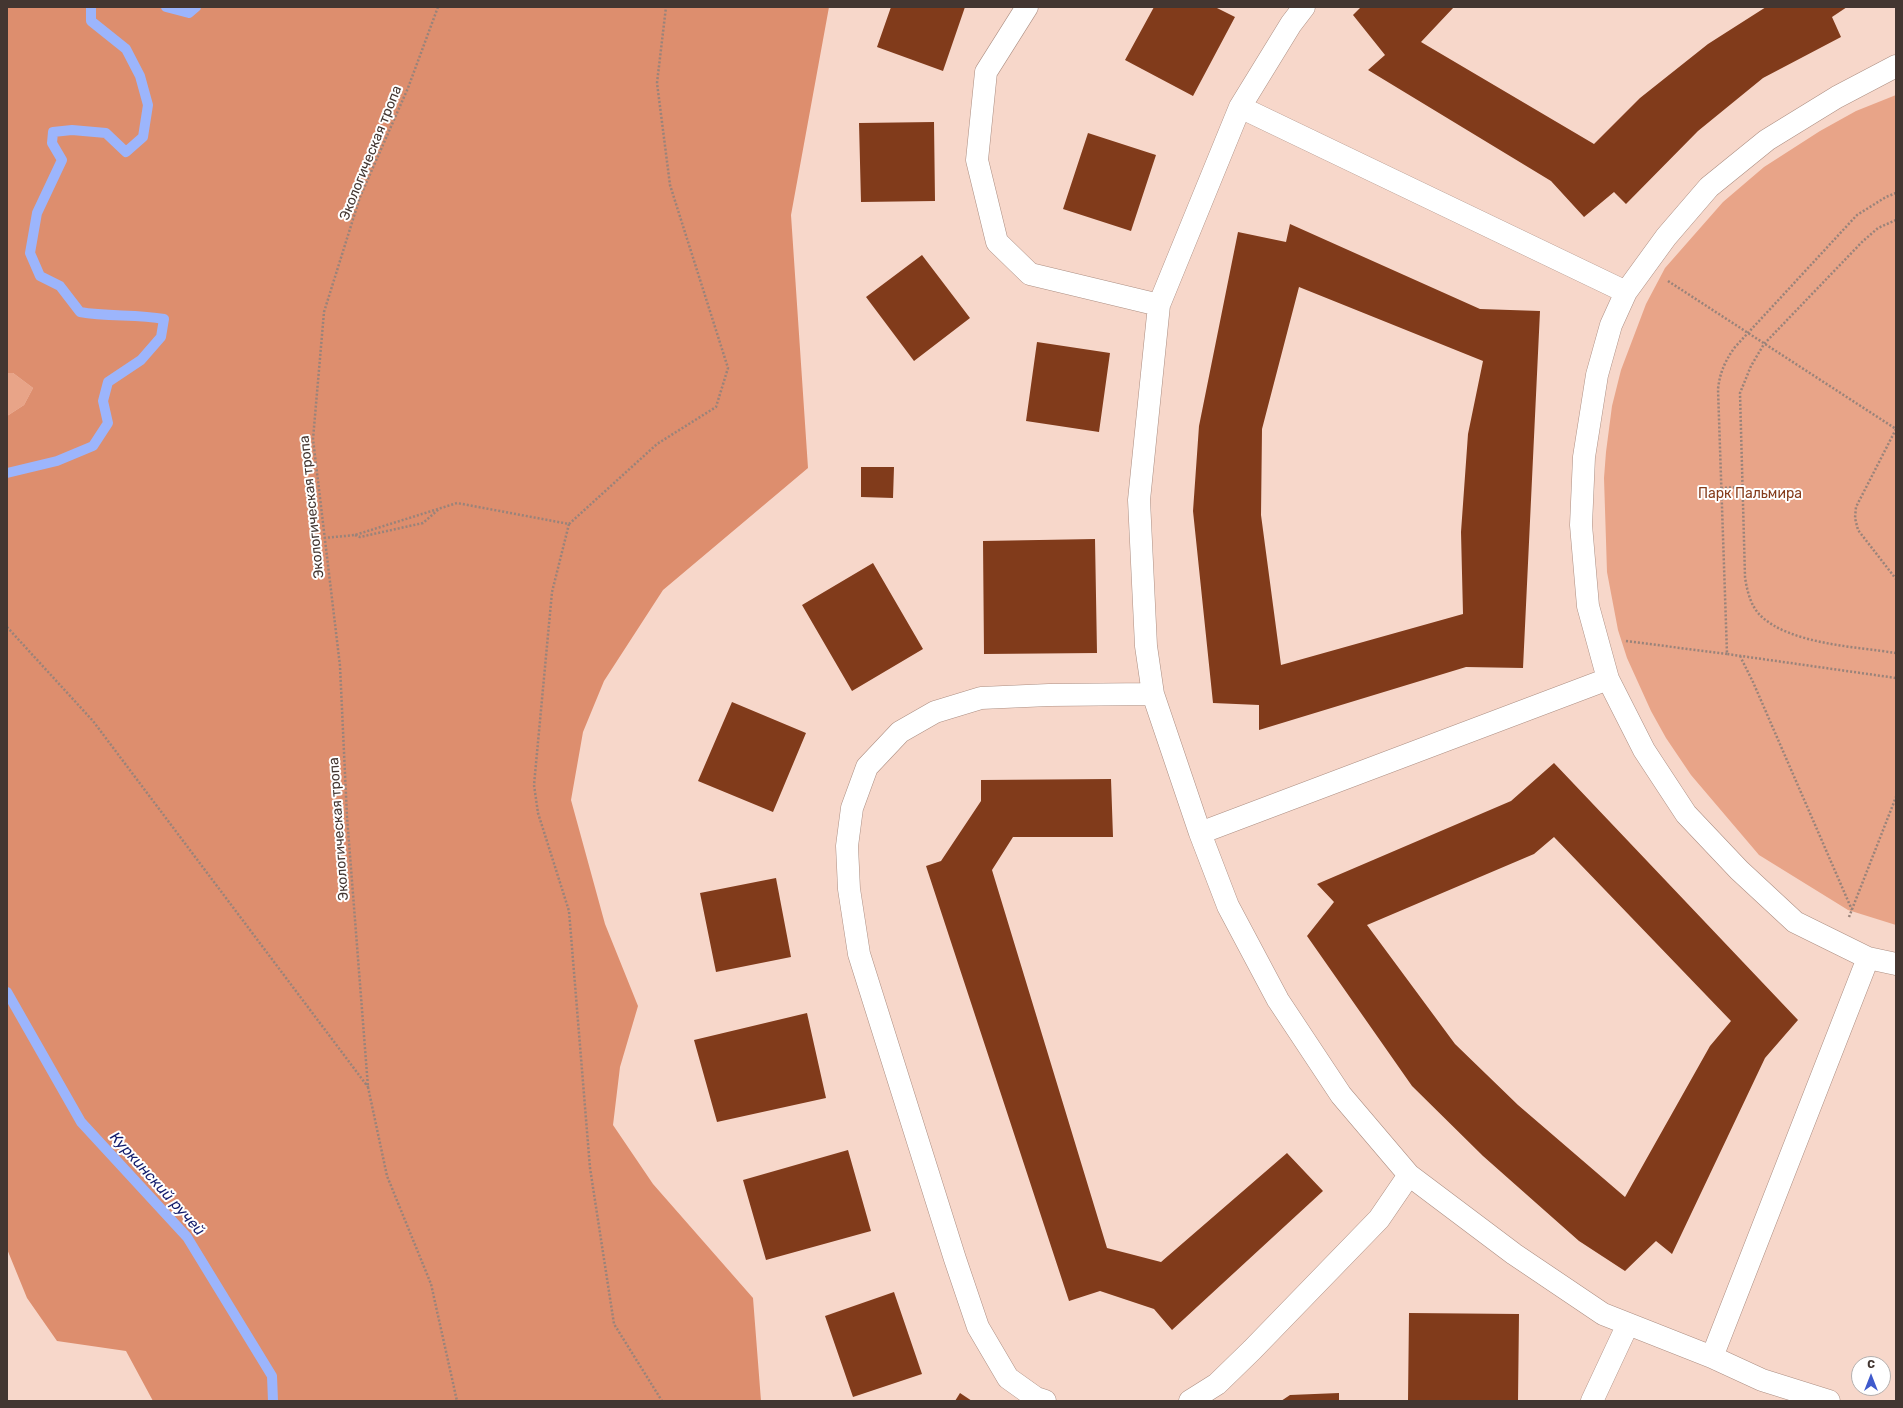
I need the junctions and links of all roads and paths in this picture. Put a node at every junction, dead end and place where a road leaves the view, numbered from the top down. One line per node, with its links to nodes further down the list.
1 (438, 7): 20 (path, Экологическая тропа)
2 (666, 7): 18 (path)
3 (1028, 7): 11 (lane)
4 (1304, 7): 6 (lane)
5 (1896, 66): 9 (lane)
6 (1240, 106): 10 (lane); 11 (lane)
7 (1896, 193): 12 (path)
8 (1896, 220): 13 (path)
9 (1645, 266): 10 (lane); 12 (path)
10 (1626, 292): 23 (lane)
11 (1160, 305): 29 (lane)
12 (1748, 334): 13 (path); 16 (path)
13 (1764, 344): 14 (path); 15 (path)
14 (1896, 429): 21 (path)
15 (1742, 487): 16 (path); 24 (path)
16 (1721, 488): 25 (path)
17 (441, 508): 18 (path); 19 (path); 19 (path)
18 (569, 524): 41 (path)
19 (355, 535): 20 (path)
20 (324, 538): 36 (path, Экологическая тропа)
21 (1896, 579)
22 (7, 628): 36 (path)
23 (1596, 637): 25 (path); 27 (lane)
24 (1896, 653)
25 (1727, 654): 26 (path)
26 (1740, 656): 28 (path); 32 (path)
27 (1608, 678): 31 (lane); 33 (lane)
28 (1896, 678)
29 (1153, 694): 31 (lane); 42 (lane)
30 (1896, 797): 32 (path)
31 (1200, 833): 37 (lane)
32 (1852, 910): 33 (path)
33 (1838, 943): 34 (lane)
34 (1868, 958): 35 (lane); 39 (lane)
35 (1896, 964)
36 (368, 1087): 40 (path, Экологическая тропа)
37 (1409, 1175): 38 (lane); 43 (lane)
38 (1628, 1324): 39 (lane); 44 (lane)
39 (1712, 1357): 45 (lane)
40 (457, 1401)
41 (662, 1401)
42 (1045, 1401)
43 (1190, 1401)
44 (1592, 1401)
45 (1829, 1401)

